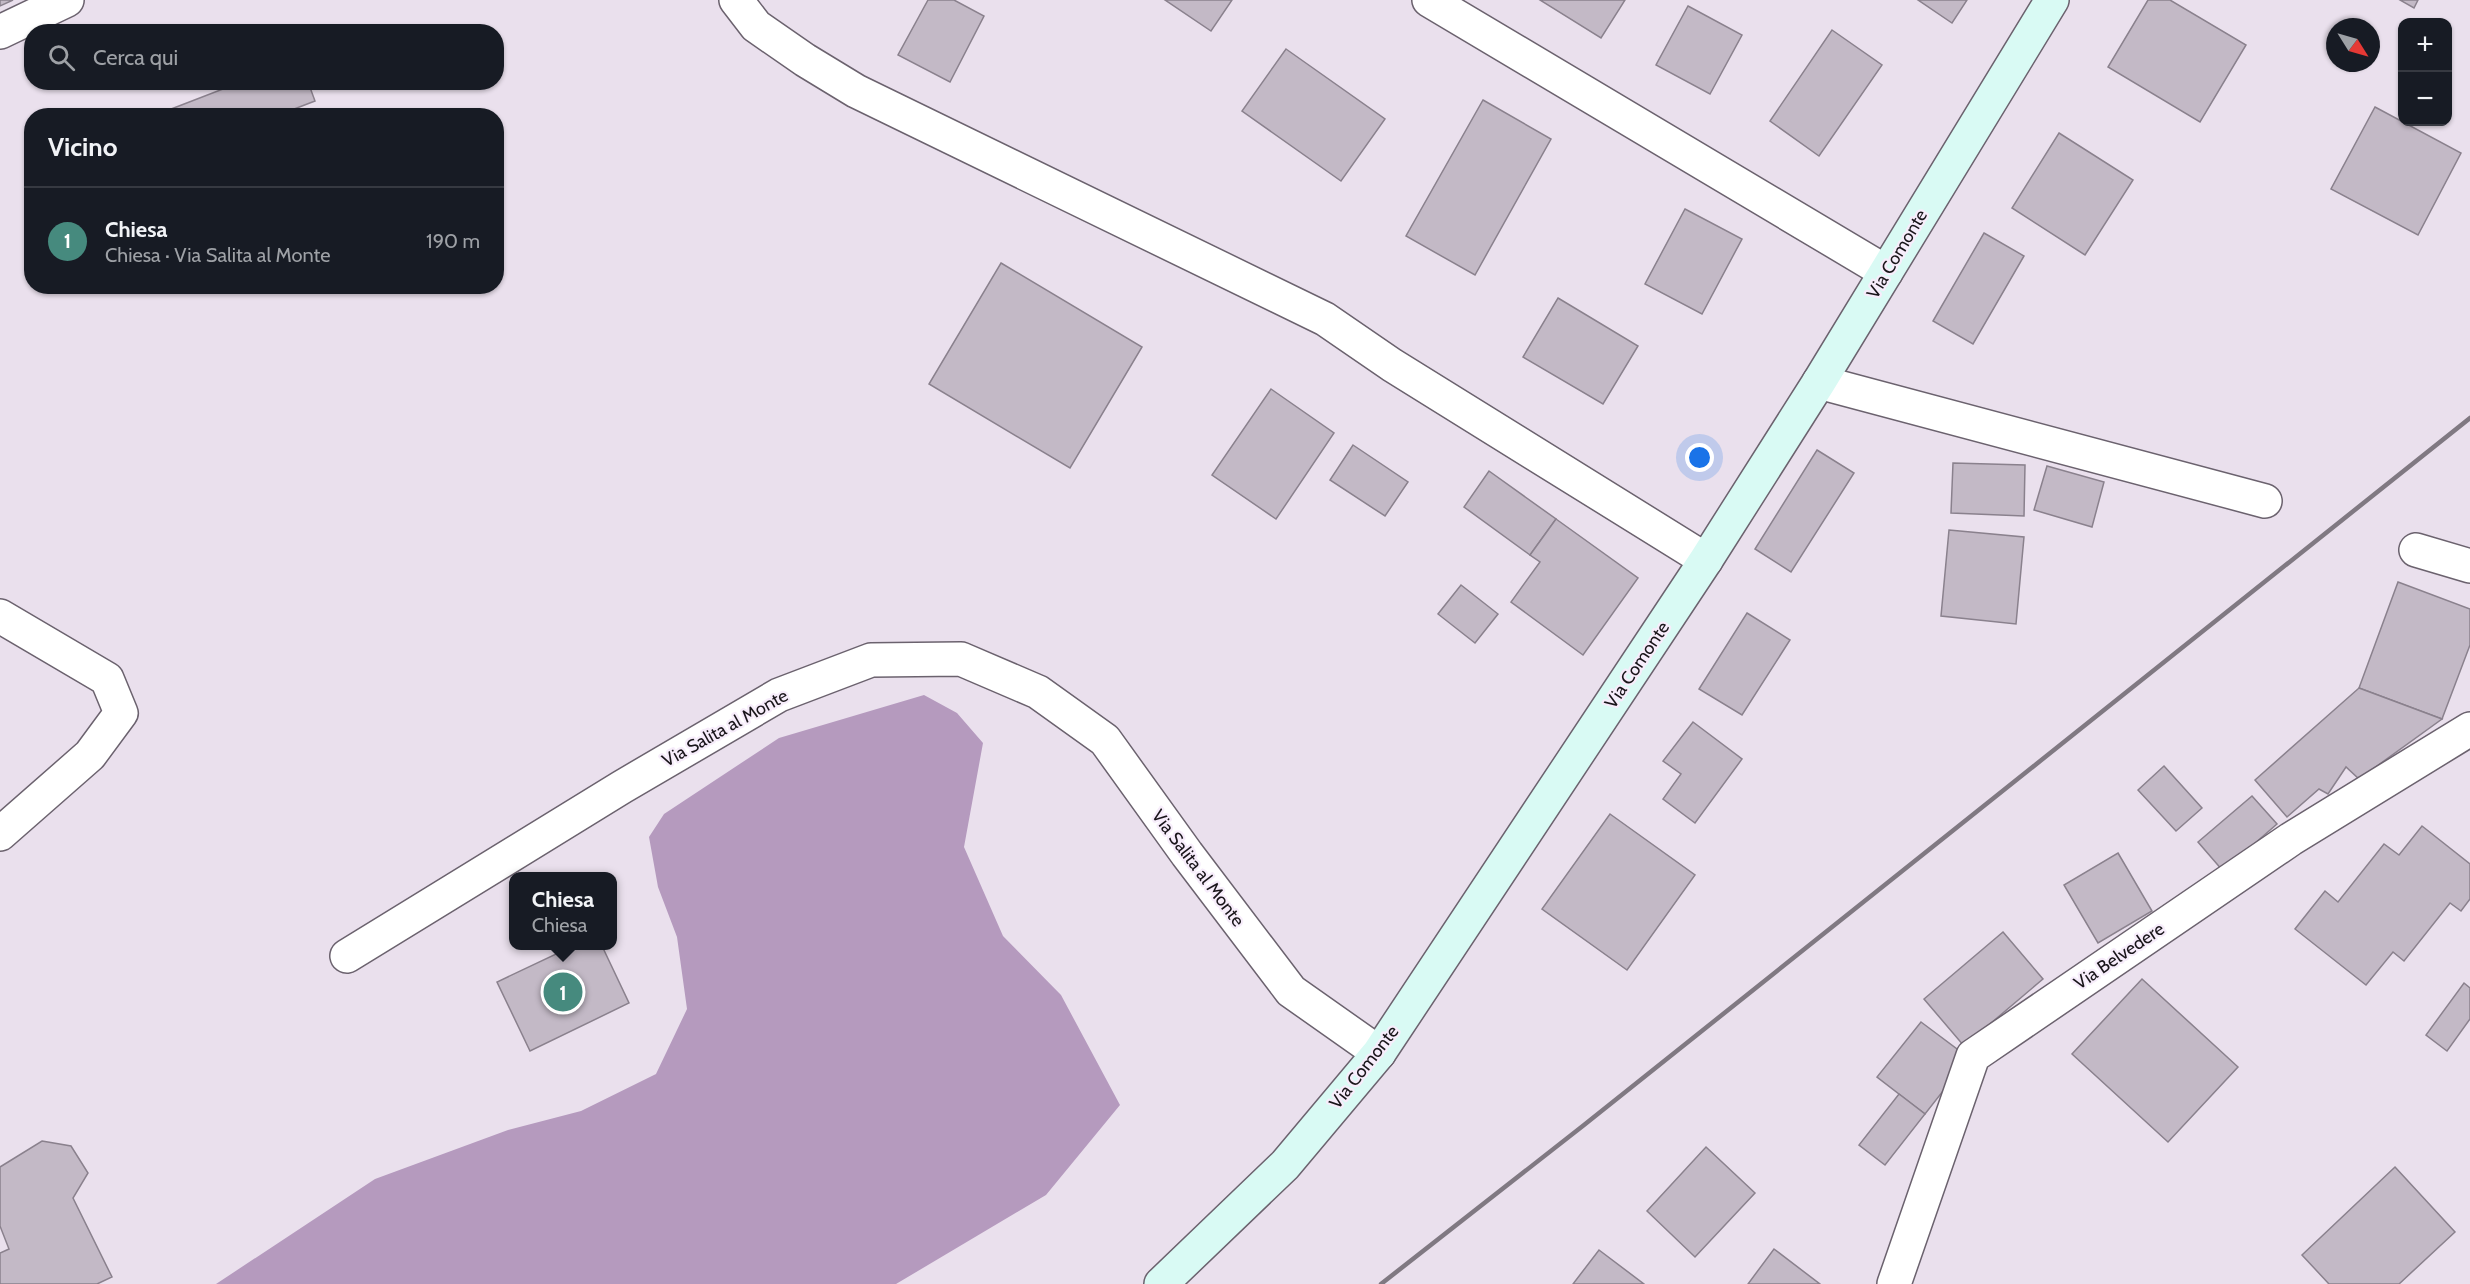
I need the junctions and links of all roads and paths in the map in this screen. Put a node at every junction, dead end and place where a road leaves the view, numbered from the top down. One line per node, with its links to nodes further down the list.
1 (67, 0): 5 (street)
2 (736, 0): 10 (street)
3 (1429, 0): 6 (street)
4 (2052, 0): 6 (street, Via Comonte)
5 (0, 32)
6 (1886, 272): 7 (street, Via Comonte)
7 (1819, 382): 8 (street); 10 (street, Via Comonte)
8 (2265, 501)
9 (2416, 550): 11 (street)
10 (1706, 560): 16 (street, Via Comonte)
11 (2470, 566)
12 (0, 616): 14 (street)
13 (2470, 729): 18 (street, Via Belvedere)
14 (0, 834)
15 (347, 956): 16 (street, Via Salita al Monte)
16 (1379, 1053): 17 (street, Via Comonte)
17 (1161, 1284)
18 (1894, 1284)

